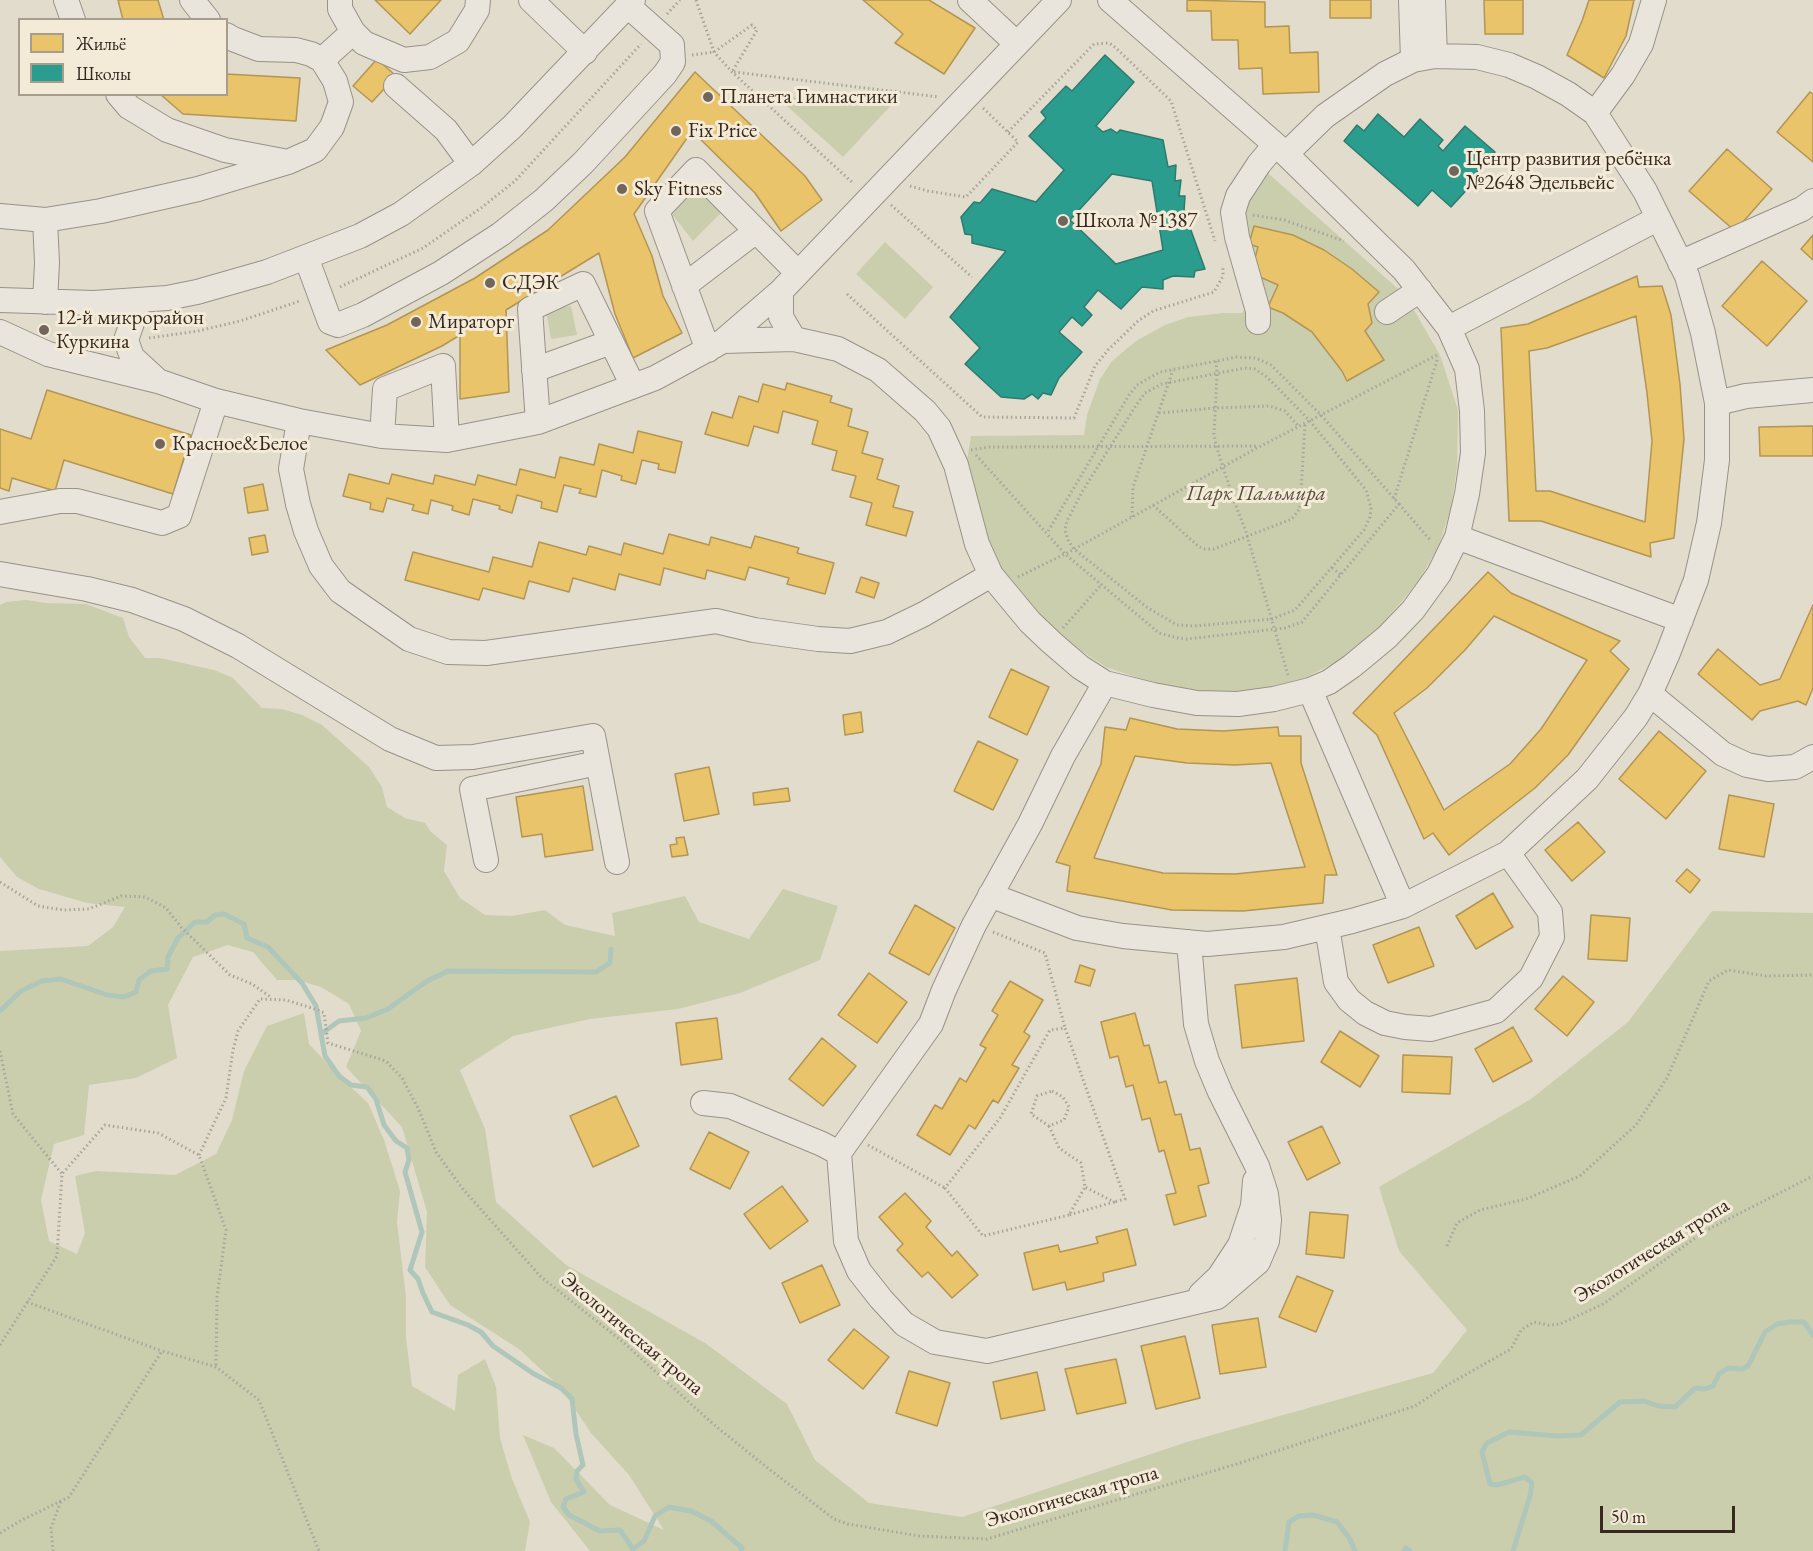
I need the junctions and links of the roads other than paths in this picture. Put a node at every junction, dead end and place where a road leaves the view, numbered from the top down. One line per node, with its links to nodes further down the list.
1 (66, 0): 13 (street)
2 (192, 0): 14 (street)
3 (339, 0): 15 (street)
4 (478, 0): 15 (street)
5 (531, 0): 18 (street)
6 (971, 0): 17 (street)
7 (1059, 0): 17 (street)
8 (1110, 0): 24 (street)
9 (1411, 0): 19 (street)
10 (1433, 0): 19 (street)
11 (1654, 0): 23 (street)
12 (631, 3): 18 (street); 32 (street)
13 (72, 18)
14 (206, 18)
15 (352, 32): 20 (street)
16 (228, 36): 20 (street)
17 (1017, 44): 34 (street)
18 (585, 52): 26 (street)
19 (1424, 58): 23 (street); 24 (street)
20 (322, 60): 25 (street)
21 (396, 86): 26 (street)
22 (120, 96): 25 (street)
23 (1595, 113): 29 (street)
24 (1281, 150): 36 (street); 42 (street)
25 (288, 162): 30 (street)
26 (471, 164): 32 (street)
27 (1809, 206): 33 (street)
28 (0, 216): 30 (street)
29 (1657, 219): 33 (street); 46 (street)
30 (45, 220): 40 (street)
31 (756, 231): 34 (street); 35 (street); 35 (street)
32 (306, 257): 39 (street)
33 (1680, 263): 53 (street)
34 (798, 273): 37 (street)
35 (684, 286): 47 (street)
36 (1420, 290): 41 (street); 46 (street)
37 (781, 291): 44 (street); 47 (street)
38 (0, 300): 40 (street)
39 (140, 300): 40 (street); 49 (street)
40 (45, 302)
41 (1387, 312)
42 (1258, 322)
43 (0, 332): 49 (street)
44 (794, 339): 47 (street); 61 (street)
45 (611, 342): 48 (street); 48 (street); 50 (street)
46 (1448, 342): 59 (street)
47 (716, 345): 50 (street)
48 (534, 370): 55 (street)
49 (158, 381): 52 (street)
50 (633, 386): 55 (street)
51 (1813, 390): 53 (street)
52 (216, 401): 54 (street); 58 (street)
53 (1717, 403): 62 (street)
54 (299, 421): 56 (street); 61 (street)
55 (537, 422): 57 (street)
56 (382, 436): 57 (street); 57 (street)
57 (447, 440)
58 (0, 513)
59 (1452, 548): 62 (street); 64 (street)
60 (0, 574): 67 (street)
61 (995, 580): 63 (street)
62 (1681, 620): 65 (street)
63 (1104, 683): 64 (street); 71 (street)
64 (1302, 692): 72 (street)
65 (1650, 694): 66 (street); 68 (street)
66 (1813, 757)
67 (598, 763): 69 (street); 70 (street)
68 (1508, 853): 72 (street); 73 (street)
69 (486, 860)
70 (617, 862)
71 (990, 895): 74 (street); 76 (street)
72 (1403, 906): 73 (street)
73 (1327, 927): 74 (street)
74 (1189, 942): 76 (street)
75 (703, 1102): 76 (street)
76 (846, 1144)

